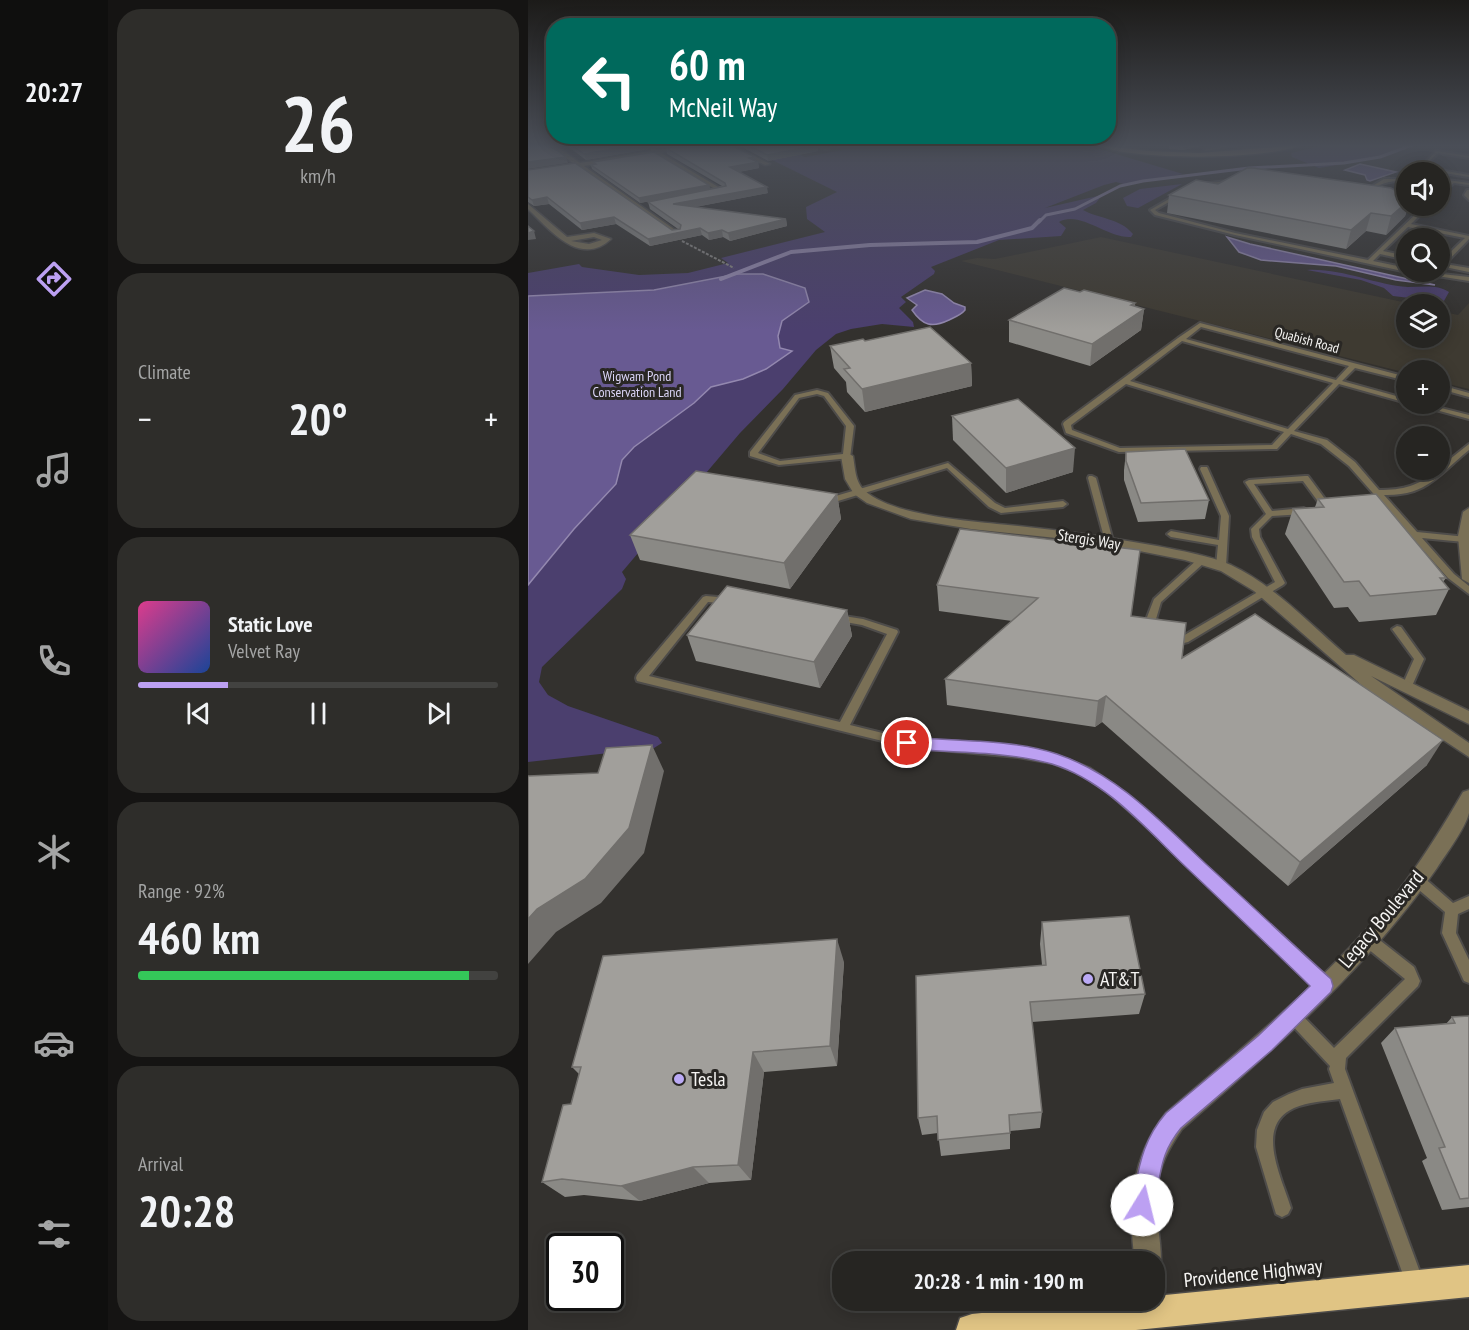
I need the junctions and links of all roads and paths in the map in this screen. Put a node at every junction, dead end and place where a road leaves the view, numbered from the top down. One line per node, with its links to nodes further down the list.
1 (529, 207): 8 (street)
2 (639, 207): 6 (street)
3 (1157, 207): 12 (lane)
4 (1416, 216): 5 (lane)
5 (1406, 225): 7 (lane); 9 (lane)
6 (677, 234): 14 (path)
7 (1468, 237): 10 (lane)
8 (565, 240): 8 (street)
9 (1378, 252): 11 (lane); 12 (lane)
10 (1450, 255)
11 (1396, 256)
12 (1369, 262): 15 (lane)
13 (1450, 266): 16 (lane)
14 (734, 268)
15 (1396, 268)
16 (1468, 269)
17 (1450, 277): 18 (lane)
18 (1469, 279)
19 (1180, 339): 20 (lane, Quabish Road); 22 (lane); 23 (lane)
20 (1354, 365): 21 (lane, Quabish Road); 23 (lane)
21 (1396, 376)
22 (1124, 381): 29 (lane); 29 (lane)
23 (1337, 382): 26 (lane); 29 (lane)
24 (1450, 390): 25 (lane)
25 (1469, 395)
26 (1396, 397)
27 (1450, 412): 28 (lane)
28 (1469, 417)
29 (1290, 431): 35 (lane)
30 (1469, 446): 35 (lane)
31 (847, 456): 31 (lane); 34 (street)
32 (1204, 469): 46 (lane)
33 (1092, 478): 45 (lane)
34 (858, 491): 37 (lane); 38 (lane); 41 (street, Stergis Way)
35 (1378, 492): 43 (lane)
36 (1063, 504): 38 (lane)
37 (815, 505)
38 (1004, 511): 41 (lane)
39 (1469, 512): 44 (street)
40 (1270, 514): 40 (lane); 51 (lane)
41 (1004, 529): 45 (street, Stergis Way)
42 (1171, 534): 46 (lane)
43 (1417, 535): 44 (lane); 50 (lane)
44 (1464, 539): 49 (street)
45 (1109, 541): 47 (street, Stergis Way)
46 (1223, 543): 48 (lane)
47 (1202, 560): 48 (street, Stergis Way); 51 (lane)
48 (1221, 566): 51 (street, Stergis Way)
49 (1469, 579)
50 (1469, 591)
51 (1264, 592): 55 (street, Stergis Way)
52 (742, 603): 58 (lane)
53 (830, 617): 58 (lane)
54 (1397, 629): 56 (lane)
55 (1333, 651): 56 (street, Stergis Way); 59 (street, Stergis Way)
56 (1407, 686): 57 (street, Stergis Way)
57 (1469, 718)
58 (843, 728): 66 (lane)
59 (1469, 751)
60 (1469, 797): 61 (street, Legacy Boulevard)
61 (1417, 880): 63 (lane); 64 (street, Legacy Boulevard)
62 (1469, 902): 63 (lane)
63 (1452, 910): 65 (lane)
64 (1367, 939): 66 (street, Legacy Boulevard); 68 (lane)
65 (1469, 976)
66 (1324, 986): 67 (street, Legacy Boulevard)
67 (1293, 1016): 68 (lane); 71 (street, Legacy Boulevard)
68 (1336, 1061): 69 (lane)
69 (1344, 1090): 70 (lane); 73 (lane)
70 (1282, 1208)
71 (1145, 1251)
72 (1469, 1281): 73 (highway, Providence Highway)
73 (1416, 1287): 74 (highway, Providence Highway)
74 (1158, 1314): 75 (highway, Providence Highway)
75 (972, 1330)

